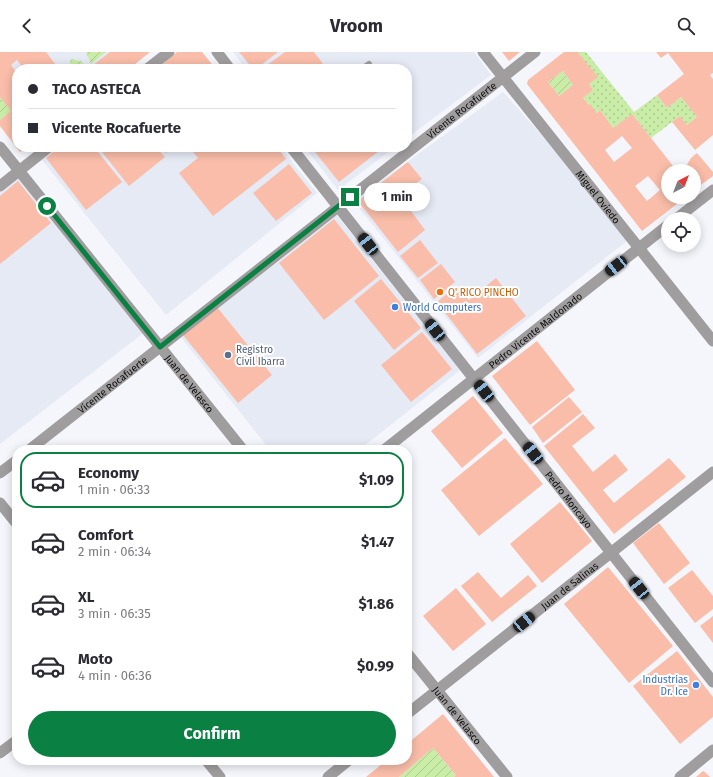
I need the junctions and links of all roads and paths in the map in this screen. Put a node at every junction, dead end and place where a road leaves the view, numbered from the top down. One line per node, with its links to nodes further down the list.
1 (169, 52): 5 (street)
2 (217, 52): 6 (street)
3 (483, 52): 7 (street, Miguel Oviedo)
4 (535, 52): 7 (street, Vicente Rocafuerte)
5 (153, 64)
6 (226, 64)
7 (503, 78): 9 (street, Vicente Rocafuerte); 19 (street, Miguel Oviedo)
8 (0, 148): 13 (street, Juan de Velasco)
9 (412, 149)
10 (43, 152): 13 (street)
11 (295, 152): 16 (street, Pedro Moncayo)
12 (408, 152): 16 (street, Vicente Rocafuerte)
13 (19, 171): 14 (street); 21 (street, Juan de Velasco)
14 (0, 186)
15 (713, 190): 17 (street)
16 (338, 207): 21 (street, Vicente Rocafuerte); 22 (street, Pedro Moncayo)
17 (685, 212)
18 (661, 230): 19 (street, Pedro Vicente Maldonado)
19 (640, 247): 20 (street, Miguel Oviedo); 22 (street, Pedro Vicente Maldonado)
20 (713, 341)
21 (160, 347): 23 (street, Vicente Rocafuerte); 24 (street, Juan de Velasco)
22 (474, 379): 25 (street, Pedro Vicente Maldonado); 31 (street, Pedro Moncayo)
23 (35, 445)
24 (240, 445)
25 (390, 445)
26 (12, 464): 28 (street)
27 (713, 472): 31 (street, Juan de Salinas)
28 (0, 473)
29 (0, 503): 30 (street)
30 (12, 518)
31 (611, 553): 33 (street, Pedro Moncayo); 34 (street, Juan de Salinas)
32 (412, 659): 34 (street, Juan de Velasco)
33 (713, 682)
34 (437, 690): 35 (street, Juan de Salinas); 43 (street, Juan de Velasco)
35 (412, 710)
36 (12, 744): 38 (street)
37 (713, 750): 44 (street)
38 (0, 753)
39 (210, 765): 41 (street)
40 (343, 765): 42 (street)
41 (220, 777)
42 (328, 777)
43 (507, 777)
44 (680, 777)

